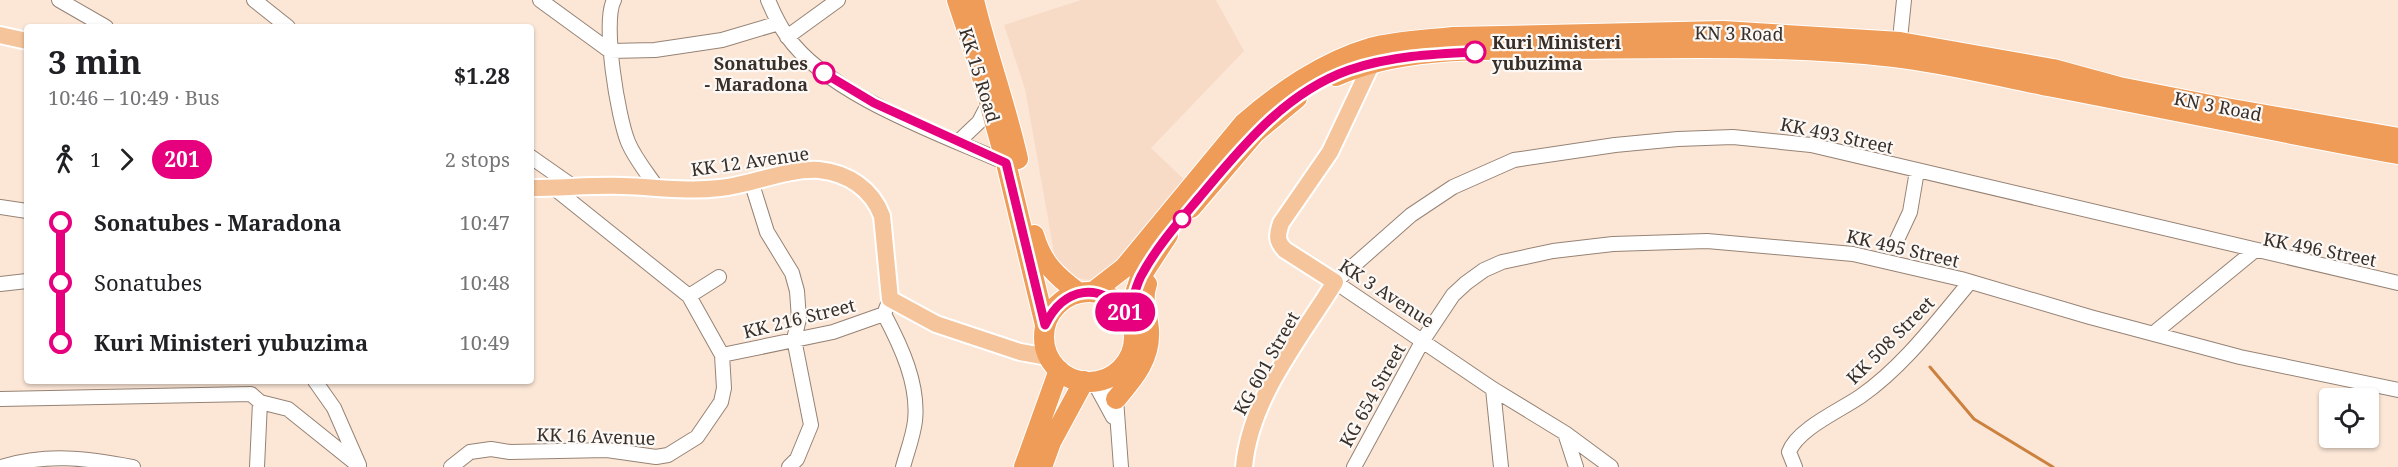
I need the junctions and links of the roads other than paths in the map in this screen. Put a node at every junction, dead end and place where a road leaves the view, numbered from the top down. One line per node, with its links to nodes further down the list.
1 (59, 0): 11 (street)
2 (254, 0): 12 (street)
3 (540, 0): 17 (street)
4 (614, 0): 17 (street)
5 (768, 0): 10 (street)
6 (838, 0): 14 (street)
7 (957, 0): 21 (highway, KK 15 Road)
8 (974, 0): 43 (highway, KK 15 Road)
9 (1904, 0): 16 (street)
10 (779, 23): 14 (street); 17 (street)
11 (101, 24)
12 (284, 24)
13 (0, 35): 15 (main road)
14 (787, 37): 23 (street)
15 (24, 39)
16 (1899, 50): 18 (highway, KN 3 Road); 22 (highway, KN 3 Road); 24 (highway, KN 3 Road)
17 (610, 51): 31 (street)
18 (1371, 56): 19 (highway, KN 3 Road); 20 (main road, KK 3 Avenue); 35 (highway, KN 3 Road)
19 (1347, 71): 20 (main road); 35 (highway, KN 3 Road)
20 (1356, 101): 39 (main road, KK 3 Avenue)
21 (989, 104): 23 (street); 26 (highway, KK 15 Road)
22 (2398, 138)
23 (958, 142): 26 (street)
24 (2398, 154)
25 (534, 160): 29 (street, KK 16 Avenue)
26 (1006, 163): 47 (highway, KK 15 Road)
27 (1917, 171): 34 (street); 36 (street, KK 493 Street); 39 (street, KK 493 Street)
28 (751, 181): 31 (main road, KK 12 Avenue); 45 (main road, KK 12 Avenue); 49 (street)
29 (562, 187): 30 (main road, KK 12 Avenue); 31 (main road, KK 12 Avenue); 44 (street, KK 16 Avenue)
30 (534, 189)
31 (658, 189)
32 (0, 207): 33 (street)
33 (24, 211)
34 (1895, 244)
35 (1155, 245): 43 (highway); 46 (highway); 58 (highway)
36 (2254, 251): 41 (street, KK 496 Street); 48 (street, KK 496 Street)
37 (719, 277): 44 (street)
38 (24, 281): 42 (street)
39 (1335, 282): 50 (street, KK 3 Avenue); 64 (main road, KG 601 Street)
40 (1970, 282): 48 (street, KK 495 Street); 50 (street, KK 495 Street); 78 (street, KK 508 Street)
41 (2398, 283)
42 (0, 284)
43 (1086, 293): 46 (highway); 47 (highway)
44 (689, 296): 51 (street, KK 16 Avenue)
45 (887, 306): 49 (street, KK 216 Street); 52 (main road); 70 (street)
46 (1128, 315): 53 (highway)
47 (1045, 325): 52 (highway)
48 (2154, 333): 56 (street, KK 495 Street)
49 (794, 339): 51 (street, KK 216 Street); 69 (street)
50 (1423, 340): 55 (street, KK 3 Avenue); 74 (street, KG 654 Street)
51 (722, 355): 68 (street, KK 16 Avenue)
52 (1054, 364): 53 (highway); 62 (highway)
53 (1096, 380): 58 (street); 60 (street); 62 (highway)
54 (317, 384): 63 (street)
55 (1493, 389): 61 (street, KK 3 Avenue); 75 (street)
56 (2398, 390)
57 (0, 399): 59 (street)
58 (1116, 399): 60 (street)
59 (260, 402): 63 (street); 67 (street)
60 (1117, 430): 73 (street)
61 (1565, 433): 76 (street); 77 (street, KK 3 Avenue)
62 (1043, 438): 71 (highway); 72 (highway)
63 (360, 466)
64 (1242, 466)
65 (1, 467): 66 (street)
66 (133, 467)
67 (257, 467)
68 (451, 467)
69 (789, 467)
70 (903, 467)
71 (1024, 467)
72 (1042, 467)
73 (1120, 467)
74 (1354, 467)
75 (1501, 467)
76 (1576, 467)
77 (1611, 467)
78 (1795, 467)

